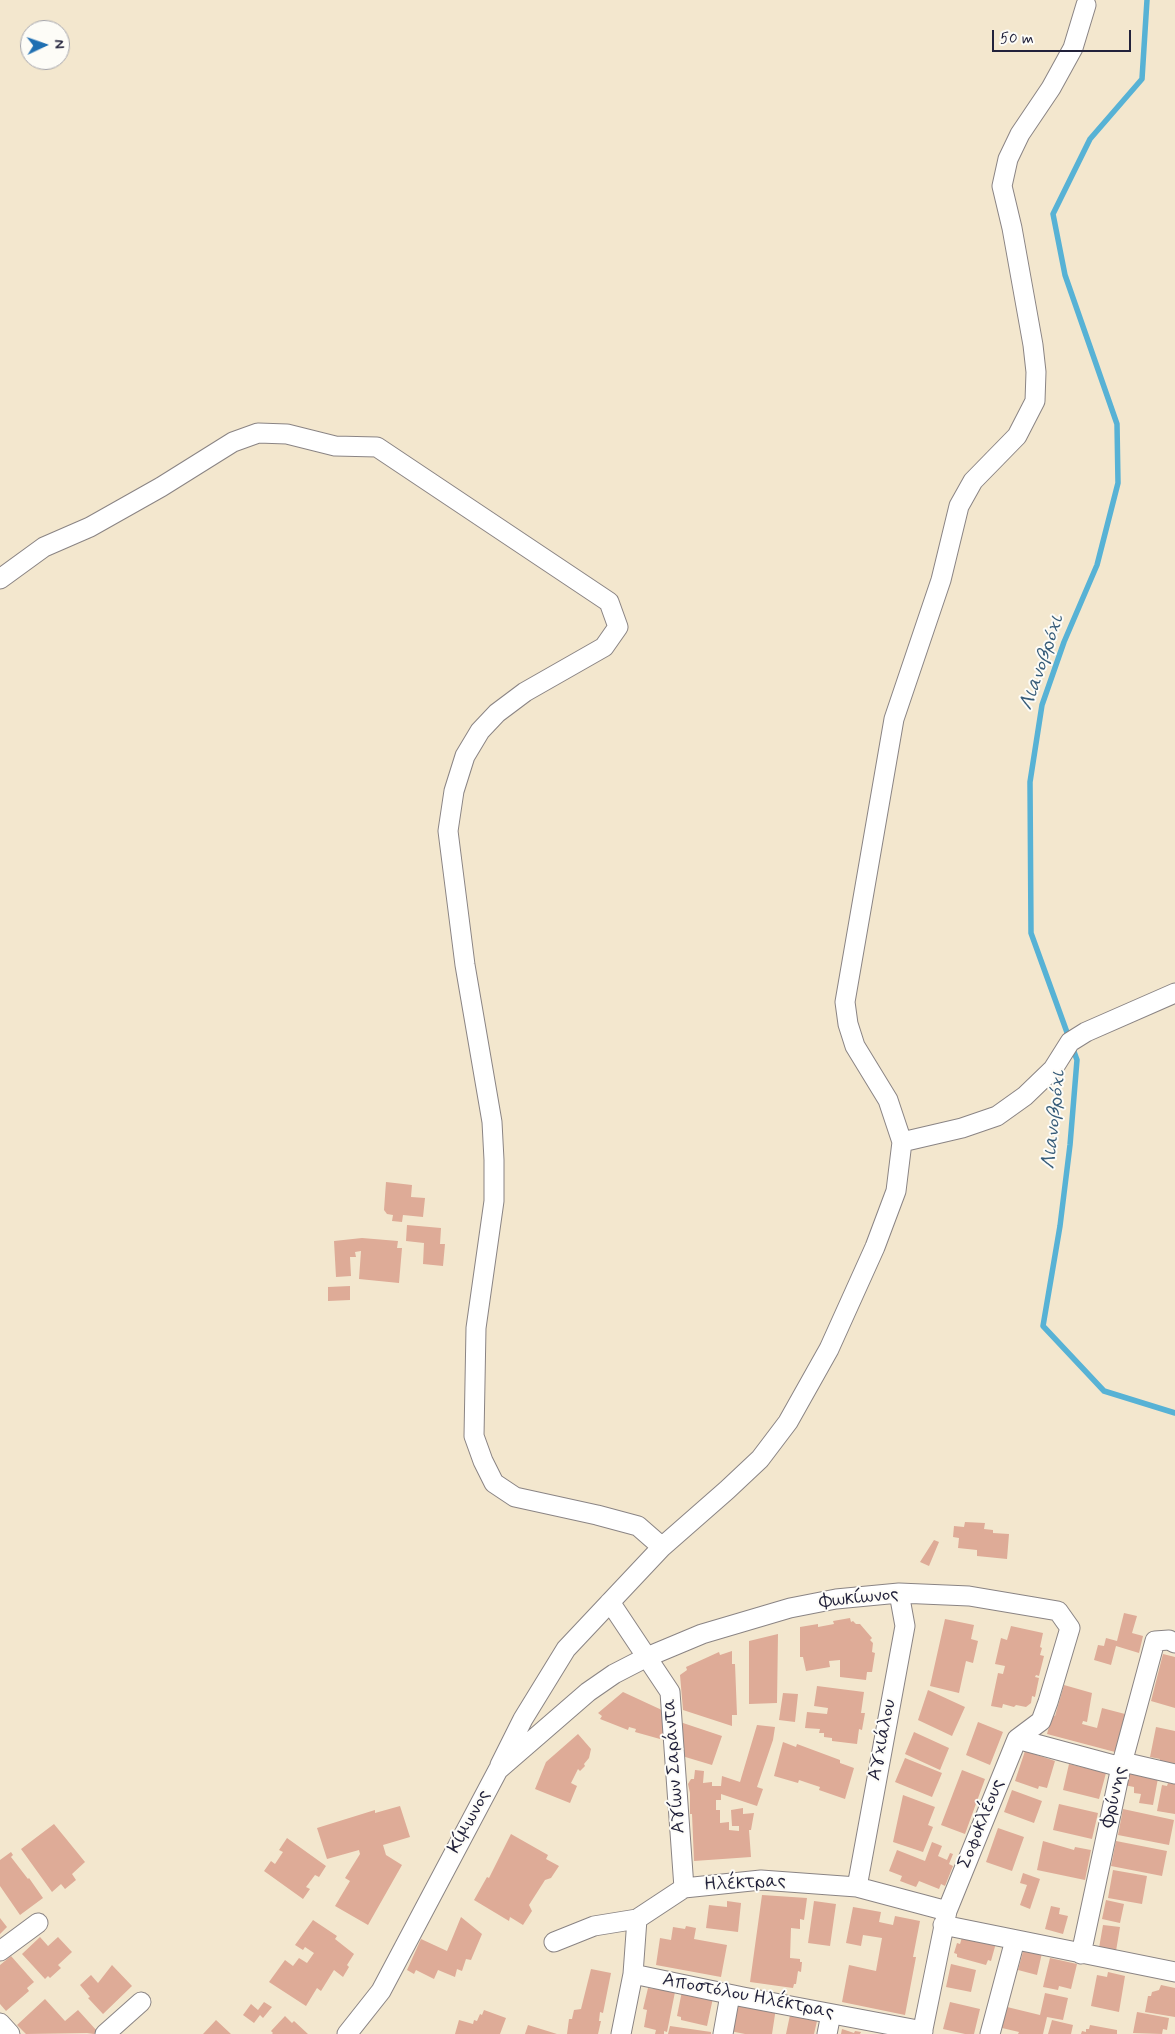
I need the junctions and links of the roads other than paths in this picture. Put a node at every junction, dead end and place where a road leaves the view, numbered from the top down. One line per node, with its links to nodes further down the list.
1 (1086, 5): 4 (street)
2 (0, 580): 5 (street)
3 (1175, 993): 4 (street)
4 (902, 1142): 5 (street)
5 (662, 1547): 7 (street)
6 (899, 1593): 9 (street, Φωκίωνος); 10 (street, Φωκίωνος); 14 (street, Αγχιάλου)
7 (610, 1602): 9 (street, Αγίων Σαράντα); 12 (street)
8 (1175, 1642): 11 (street, Φρύνης)
9 (647, 1657): 12 (street, Κίμωνος); 15 (street, Αγίων Σαράντα)
10 (1017, 1739): 11 (street); 16 (street, Σοφοκλέους)
11 (1122, 1764): 13 (street); 22 (street, Φρύνης)
12 (498, 1770): 32 (street, Κίμωνος)
13 (1175, 1774)
14 (857, 1887): 15 (street, Ηλέκτρας); 16 (street, Ηλέκτρας)
15 (684, 1888): 17 (street, Ηλέκτρας)
16 (945, 1918): 19 (street, Ηλέκτρας); 29 (street, Σοφοκλέους)
17 (637, 1919): 20 (street, Ηλέκτρας); 24 (street)
18 (38, 1924): 21 (street)
19 (1015, 1940): 22 (street, Ηλέκτρας); 36 (street)
20 (554, 1942)
21 (0, 1951)
22 (1081, 1954): 23 (street, Ηλέκτρας)
23 (1175, 1972)
24 (633, 1974): 25 (street, Αποστόλου Ηλέκτρας); 33 (street)
25 (730, 1995): 27 (street, Αποστόλου Ηλέκτρας); 34 (street)
26 (141, 2002): 31 (street)
27 (831, 2014): 29 (street, Αποστόλου Ηλέκτρας); 35 (street)
28 (0, 2023): 30 (street)
29 (923, 2033)
30 (10, 2034)
31 (105, 2034)
32 (347, 2034)
33 (621, 2034)
34 (723, 2034)
35 (826, 2034)
36 (990, 2034)

